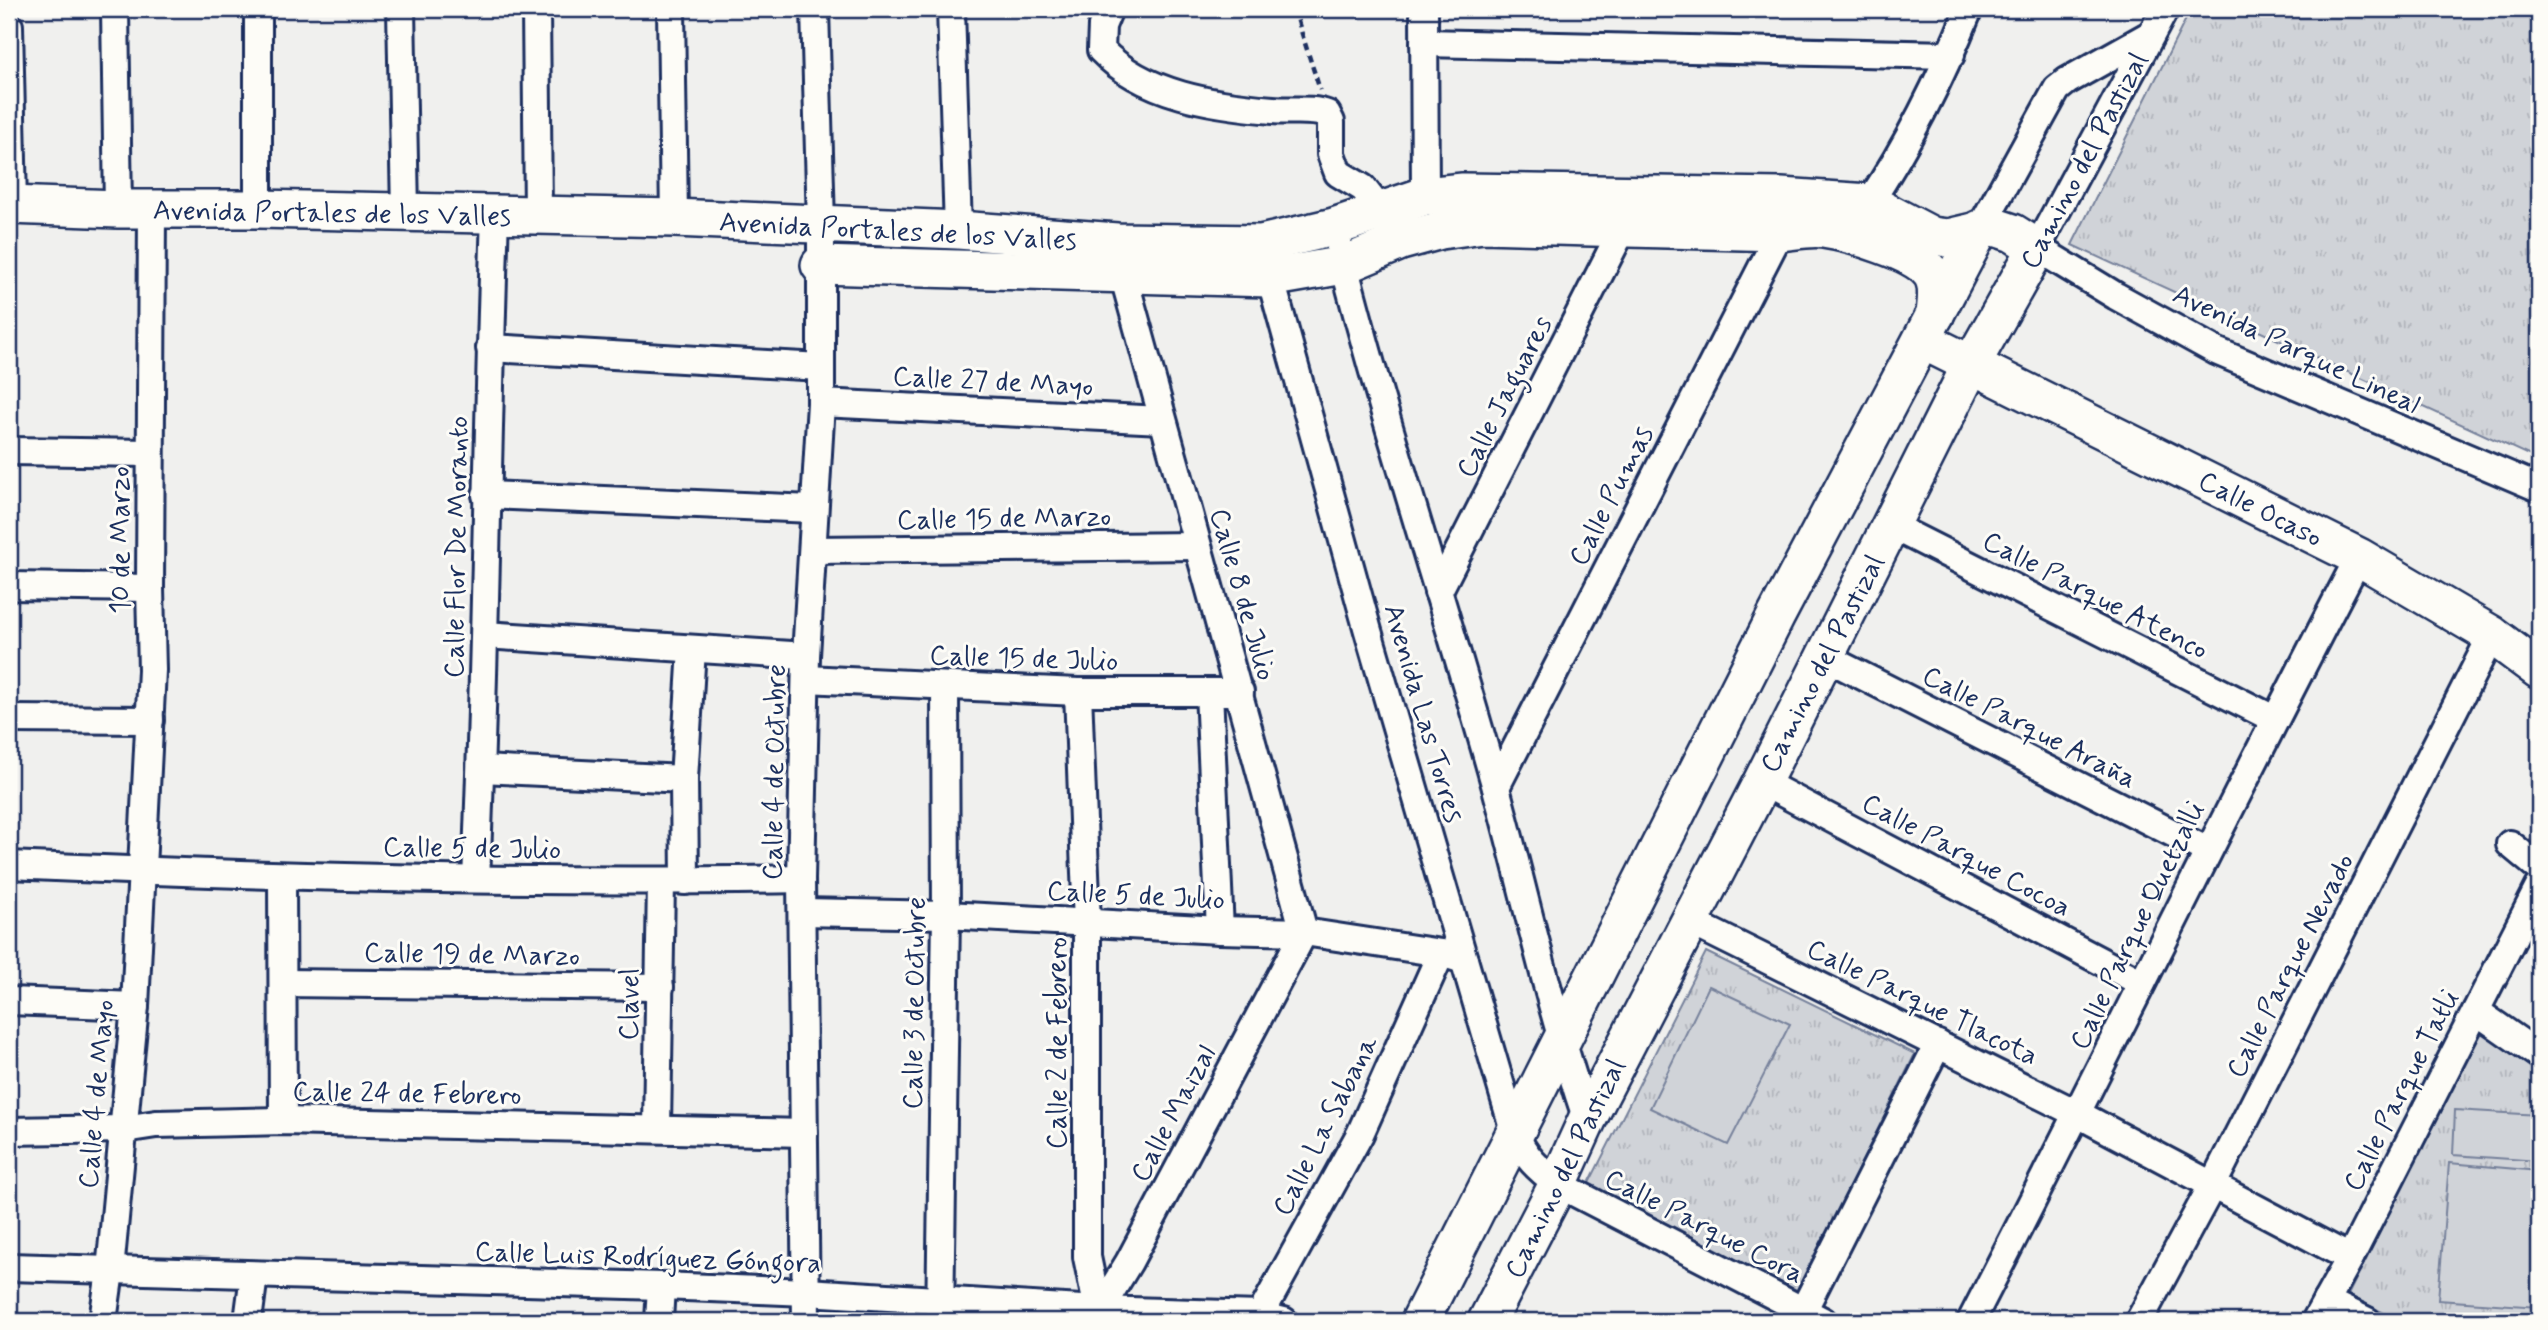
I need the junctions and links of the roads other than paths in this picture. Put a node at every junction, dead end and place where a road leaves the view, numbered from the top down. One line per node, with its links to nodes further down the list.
1 (115, 9): 19 (street, 10 de Marzo)
2 (258, 9): 20 (street)
3 (401, 9): 22 (street)
4 (536, 9): 23 (street)
5 (671, 9): 26 (street)
6 (815, 9): 27 (street, Calle 4 de Octubre)
7 (951, 9): 31 (street)
8 (1110, 9): 21 (street)
9 (1424, 9): 14 (street)
10 (1969, 9): 15 (street)
11 (2165, 9): 13 (street, Camino del Pastizal)
12 (9, 26): 18 (street)
13 (2151, 34): 30 (street); 32 (street, Camino del Pastizal)
14 (1424, 43): 15 (street); 16 (street)
15 (1951, 55): 17 (street)
16 (1425, 196): 21 (street, Avenida Portales de los Valles); 24 (street, Avenida Portales de los Valles)
17 (1869, 203): 24 (street); 30 (street)
18 (11, 205): 19 (street, Avenida Portales de los Valles)
19 (135, 209): 20 (street, Avenida Portales de los Valles); 44 (street, 10 de Marzo)
20 (258, 209): 22 (street, Avenida Portales de los Valles)
21 (1381, 211): 28 (street, Avenida Portales de los Valles)
22 (405, 212): 25 (street, Avenida Portales de los Valles)
23 (538, 214): 25 (street, Avenida Portales de los Valles); 26 (street, Avenida Portales de los Valles)
24 (1780, 214): 29 (street, Avenida Portales de los Valles); 37 (street); 71 (street, Calle Pumas)
25 (495, 216): 38 (street, Calle Flor De Moranto)
26 (674, 218): 27 (street, Avenida Portales de los Valles)
27 (821, 225): 31 (street, Avenida Portales de los Valles); 34 (street, Calle 4 de Octubre)
28 (1334, 227): 33 (street, Avenida Portales de los Valles); 35 (street, Avenida Las Torres)
29 (1623, 228): 35 (street, Avenida Portales de los Valles); 54 (street, Calle Jaguares)
30 (1980, 229): 32 (street); 37 (street, Camino del Pastizal)
31 (958, 230): 33 (street, Avenida Portales de los Valles)
32 (2037, 248): 39 (street, Camino del Pastizal); 45 (street, Avenida Parque Lineal)
33 (1265, 261): 35 (street, Avenida Portales de los Valles); 36 (street, Avenida Portales de los Valles); 88 (street, Avenida Las Torres)
34 (820, 265): 36 (street, Avenida Portales de los Valles); 40 (street, Calle 4 de Octubre)
35 (1344, 265): 54 (street, Avenida Las Torres)
36 (1123, 274): 42 (street, Calle 8 de Julio)
37 (1928, 327): 39 (street, Calle Ocaso); 95 (street, Camino del Pastizal)
38 (490, 348): 40 (street); 46 (street, Calle Flor De Moranto)
39 (1972, 363): 48 (street, Camino del Pastizal); 51 (street, Calle Ocaso)
40 (821, 367): 41 (street, Calle 4 de Octubre)
41 (821, 403): 42 (street, Calle 27 de Mayo); 47 (street, Calle 4 de Octubre)
42 (1162, 420): 49 (street, Calle 8 de Julio)
43 (9, 451): 44 (street)
44 (150, 453): 53 (street, 10 de Marzo)
45 (2539, 488)
46 (486, 495): 47 (street); 55 (street, Calle Flor De Moranto)
47 (813, 509): 50 (street, Calle 4 de Octubre)
48 (1890, 525): 58 (street, Camino del Pastizal); 66 (street, Calle Parque Atenco)
49 (1196, 546): 50 (street, Calle 15 de Marzo); 64 (street, Calle 8 de Julio)
50 (813, 550): 59 (street, Calle 4 de Octubre)
51 (2359, 557): 56 (street, Calle Ocaso); 66 (street, Calle Parque Quetzalli)
52 (9, 586): 53 (street)
53 (150, 588): 67 (street, 10 de Marzo)
54 (1438, 592): 71 (street, Avenida Las Torres)
55 (485, 635): 57 (street, Calle 15 de Julio); 68 (street, Calle Flor De Moranto)
56 (2492, 635): 60 (street, Calle Ocaso); 107 (street, Calle Parque Nevado)
57 (692, 649): 59 (street, Calle 15 de Julio); 69 (street, Clavel)
58 (1825, 657): 70 (street, Camino del Pastizal); 73 (street, Calle Parque Araña)
59 (806, 668): 61 (street, Calle 15 de Julio); 79 (street, Calle 4 de Octubre)
60 (2539, 670)
61 (945, 686): 62 (street, Calle 15 de Julio); 83 (street, Calle 3 de Octubre)
62 (1078, 692): 63 (street, Calle 15 de Julio); 85 (street, Calle 2 de Febrero)
63 (1209, 692): 64 (street, Calle 15 de Julio); 86 (street)
64 (1240, 692): 87 (street, Calle 8 de Julio)
65 (9, 719): 67 (street)
66 (2274, 719): 73 (street, Calle Parque Quetzalli)
67 (150, 720): 76 (street, 10 de Marzo)
68 (481, 769): 69 (street); 78 (street, Calle Flor De Moranto)
69 (684, 779): 80 (street, Clavel)
70 (1762, 782): 84 (street, Camino del Pastizal); 90 (street, Calle Parque Cocoa)
71 (1496, 787): 95 (street, Avenida Las Torres)
72 (2510, 844): 75 (street)
73 (2208, 850): 90 (street, Calle Parque Quetzalli)
74 (9, 865): 76 (street, Calle 5 de Julio)
75 (2539, 868)
76 (142, 871): 77 (street, Calle 5 de Julio); 93 (street, Calle 4 de Mayo)
77 (282, 877): 78 (street, Calle 5 de Julio); 89 (street)
78 (476, 878): 80 (street, Calle 5 de Julio)
79 (801, 879): 80 (street, Calle 5 de Julio); 82 (street, Calle 4 de Octubre)
80 (673, 881): 91 (street, Clavel)
81 (2539, 887): 94 (street, Calle Parque Tatli)
82 (803, 912): 83 (street, Calle 5 de Julio); 104 (street, Calle 4 de Octubre)
83 (946, 915): 85 (street, Calle 5 de Julio); 114 (street, Calle 3 de Octubre)
84 (1689, 921): 96 (street, Calle Parque Tlacota); 99 (street, Camino del Pastizal)
85 (1087, 924): 86 (street, Calle 5 de Julio); 116 (street, Calle 2 de Febrero)
86 (1220, 930): 87 (street, Calle 5 de Julio)
87 (1304, 932): 88 (street, Calle 5 de Julio); 116 (street, Calle Maizal)
88 (1452, 957): 105 (street, Avenida Las Torres); 118 (street, Calle La Sabana)
89 (283, 983): 91 (street, Calle 19 de Marzo); 100 (street)
90 (2142, 983): 98 (street, Calle Parque Quetzalli)
91 (660, 987): 101 (street, Clavel)
92 (9, 1001): 93 (street)
93 (135, 1006): 102 (street, Calle 4 de Mayo)
94 (2476, 1011): 97 (street); 108 (street, Calle Parque Tatli)
95 (1563, 1040): 99 (street, Avenida Las Torres); 105 (street, Camino del Pastizal)
96 (1938, 1044): 98 (street, Calle Parque Tlacota); 117 (street)
97 (2539, 1055)
98 (2078, 1114): 107 (street, Calle Parque Tlacota); 125 (street, Calle Parque Quetzalli)
99 (1587, 1119): 106 (street, Camino del Pastizal)
100 (283, 1121): 101 (street, Calle 24 de Febrero); 102 (street, Calle 24 de Febrero)
101 (657, 1128): 104 (street, Calle 24 de Febrero)
102 (124, 1129): 103 (street, Calle 24 de Febrero); 110 (street, Calle 4 de Mayo)
103 (9, 1131)
104 (804, 1133): 113 (street, Calle 4 de Octubre)
105 (1515, 1133): 106 (street, Avenida Las Torres); 123 (street, Camino del Pastizal)
106 (1558, 1184): 117 (street, Calle Parque Cora); 124 (street, Camino del Pastizal)
107 (2213, 1184): 108 (street, Calle Parque Tlacota); 126 (street, Calle Parque Nevado)
108 (2350, 1258): 115 (street, Calle Parque Tatli)
109 (9, 1267): 110 (street, Calle Luis Rodríguez Góngora)
110 (110, 1271): 111 (street, Calle Luis Rodríguez Góngora); 119 (street, Calle 4 de Mayo)
111 (254, 1275): 112 (street, Calle Luis Rodríguez Góngora); 120 (street)
112 (661, 1286): 113 (street, Calle Luis Rodríguez Góngora); 121 (street)
113 (807, 1292): 114 (street, Calle Luis Rodríguez Góngora); 122 (street, Calle 4 de Octubre)
114 (941, 1311): 116 (street, Calle Luis Rodríguez Góngora)
115 (2320, 1311): 127 (street)
116 (1096, 1316): 118 (street, Calle Luis Rodríguez Góngora)
117 (1813, 1316)
118 (1267, 1319)
119 (103, 1321)
120 (248, 1321)
121 (659, 1321)
122 (806, 1321)
123 (1420, 1321)
124 (1489, 1321)
125 (1971, 1321)
126 (2140, 1321)
127 (2367, 1321)

